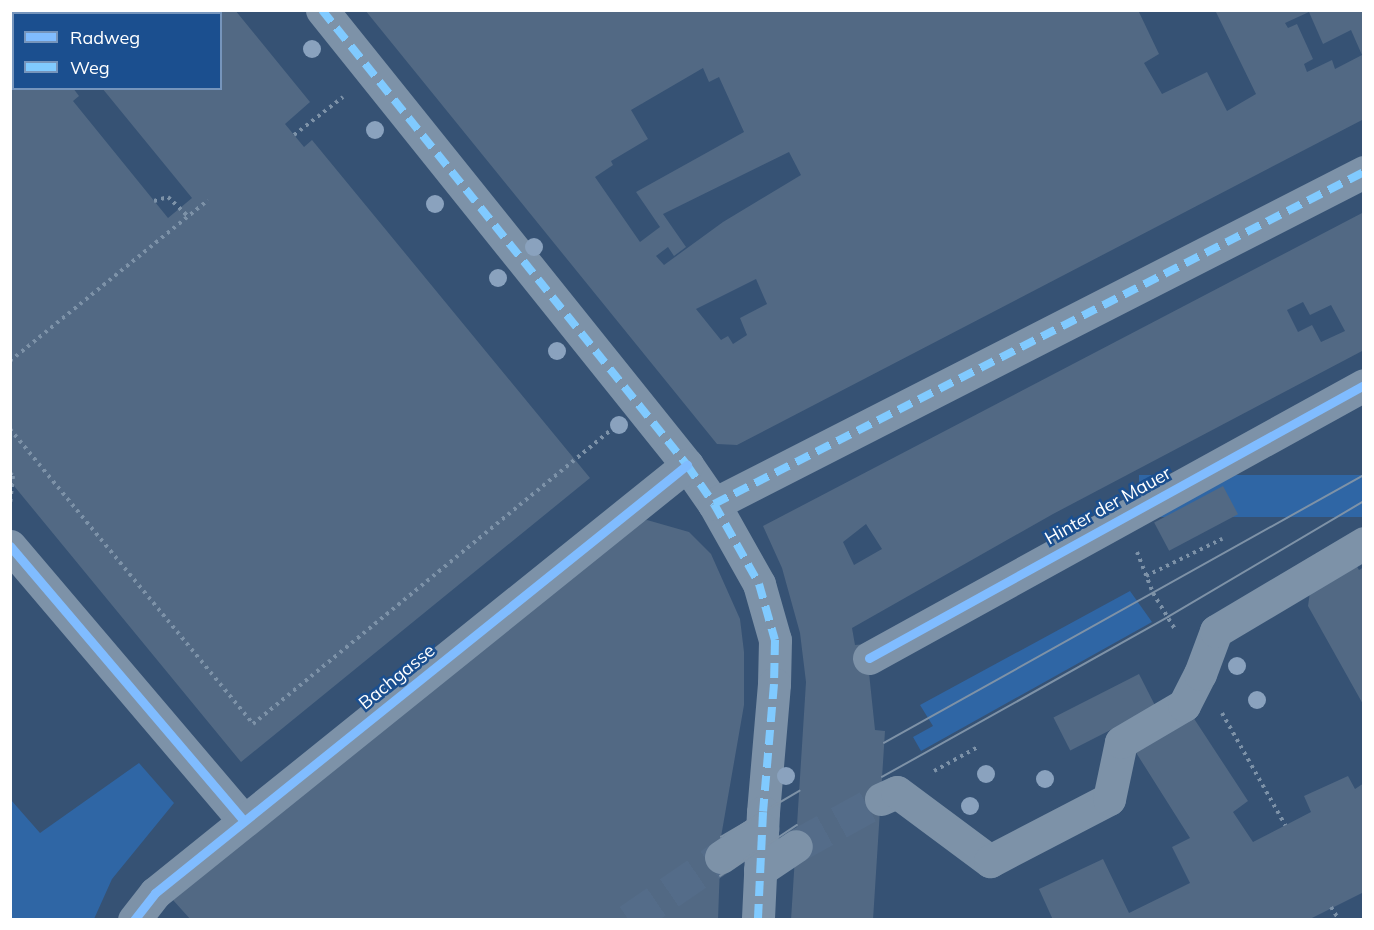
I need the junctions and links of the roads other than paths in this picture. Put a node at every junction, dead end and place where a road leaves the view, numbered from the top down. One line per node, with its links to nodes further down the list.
1 (322, 10): 4 (street)
2 (1364, 172): 5 (street)
3 (1364, 385): 8 (street, Hinter der Mauer)
4 (687, 465): 5 (street); 10 (street, Bachgasse)
5 (714, 504): 11 (street)
6 (1364, 543): 9 (street)
7 (10, 546): 10 (street)
8 (869, 658)
9 (889, 796)
10 (244, 821): 15 (street, Bachgasse)
11 (762, 829): 13 (street); 14 (street)
12 (796, 846): 14 (street)
13 (721, 857)
14 (760, 870): 16 (street)
15 (134, 920)
16 (758, 920)

